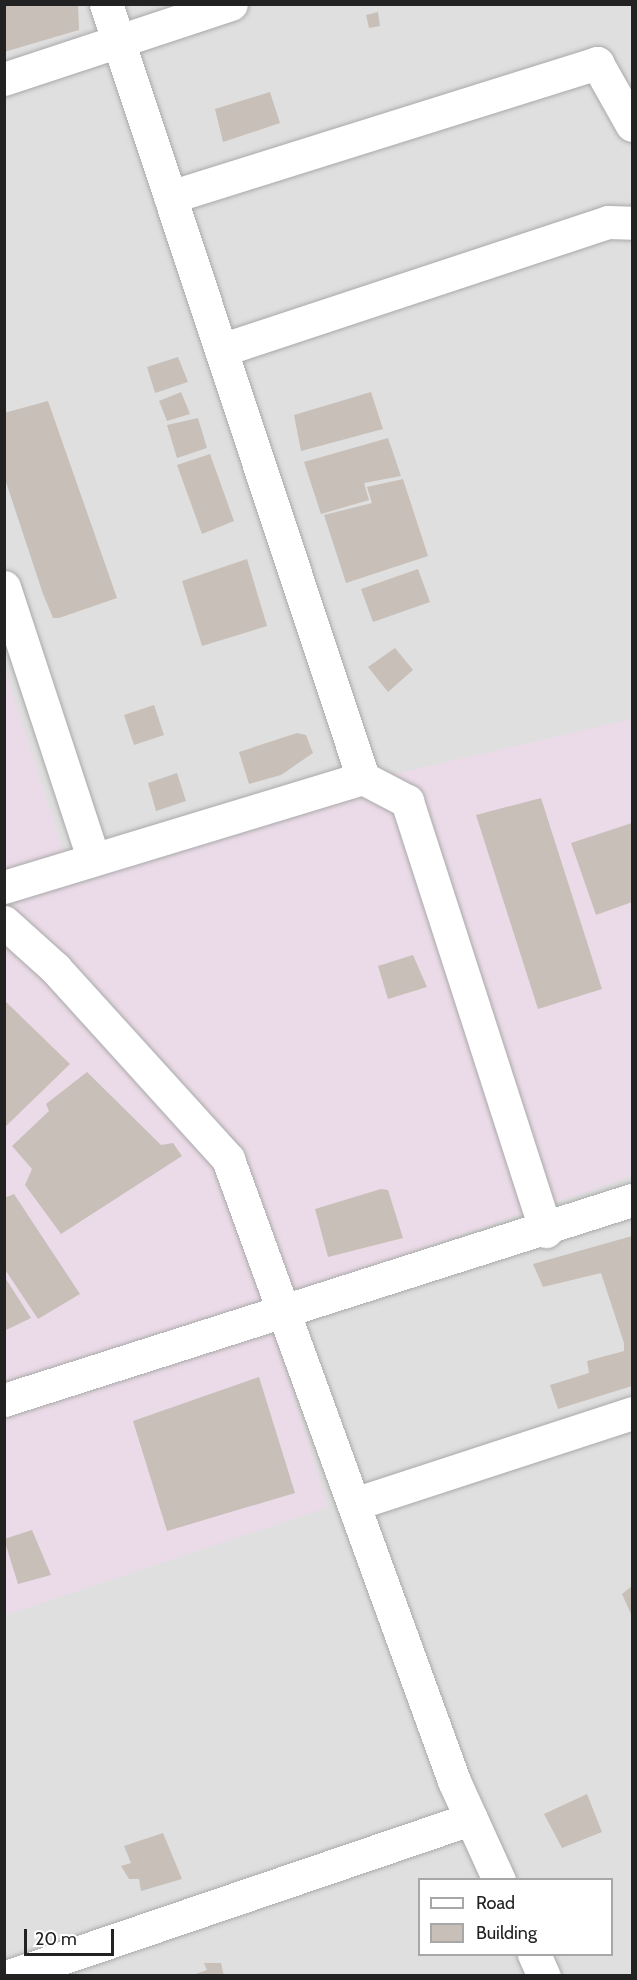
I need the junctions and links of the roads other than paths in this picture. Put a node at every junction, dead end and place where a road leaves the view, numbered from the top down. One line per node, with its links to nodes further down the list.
1 (106, 4): 3 (street)
2 (231, 4): 3 (street)
3 (119, 42): 4 (street); 6 (street)
4 (4, 79)
5 (633, 125): 6 (street)
6 (170, 197): 8 (street)
7 (633, 223): 8 (street)
8 (221, 350): 10 (street)
9 (4, 587): 11 (street)
10 (363, 778): 11 (street); 15 (street)
11 (93, 857): 12 (street)
12 (4, 887)
13 (4, 922): 16 (street)
14 (633, 1200): 15 (street)
15 (546, 1231): 16 (street)
16 (285, 1314): 17 (street); 19 (street)
17 (4, 1400)
18 (633, 1413): 19 (street)
19 (354, 1504): 20 (street)
20 (471, 1819): 21 (street); 23 (street)
21 (498, 1878)
22 (535, 1956): 24 (street)
23 (9, 1976)
24 (544, 1976)

